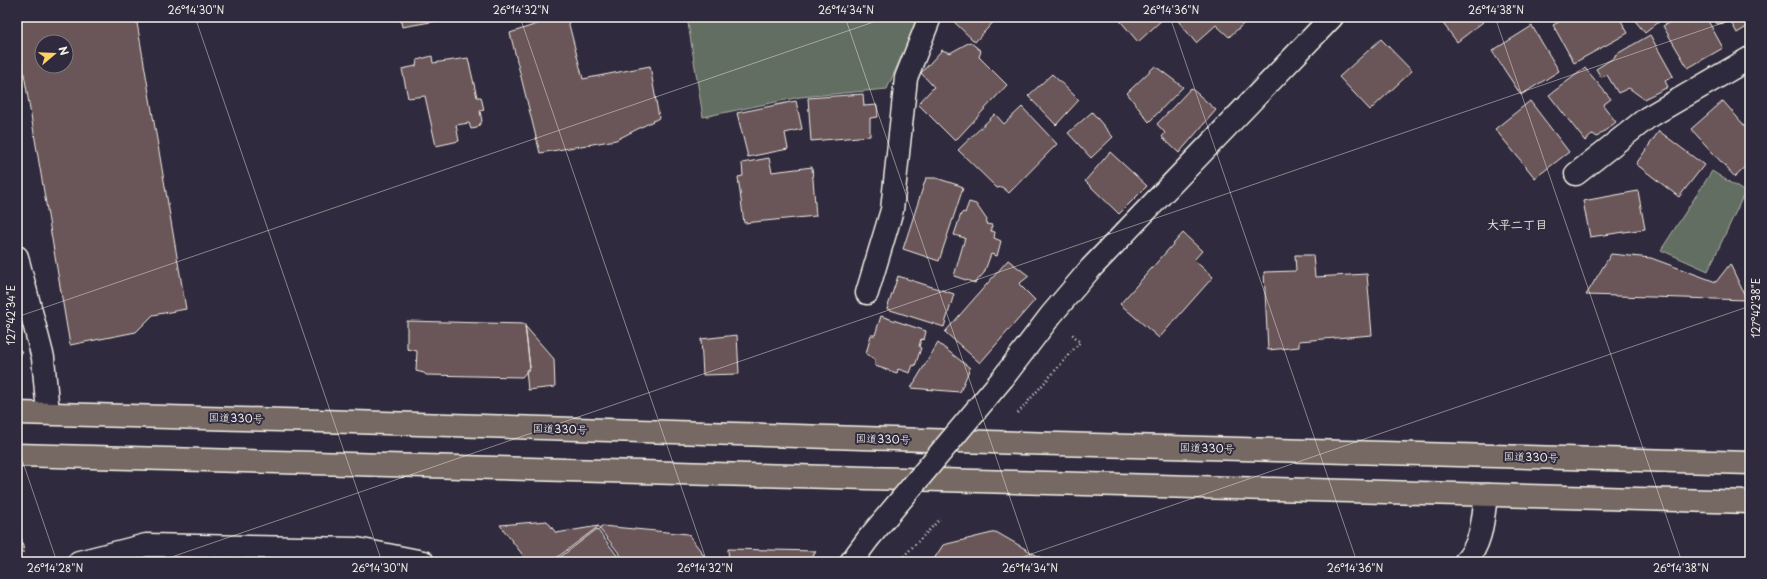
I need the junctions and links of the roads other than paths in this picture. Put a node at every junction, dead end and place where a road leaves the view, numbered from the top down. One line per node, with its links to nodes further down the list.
1 (930, 17): 6 (street)
2 (1332, 17): 15 (street, bridge)
3 (1750, 58): 4 (street)
4 (1576, 174)
5 (17, 257): 8 (street)
6 (867, 293)
7 (17, 413): 8 (highway, 国道330号)
8 (48, 413): 10 (highway, 国道330号)
9 (17, 455): 11 (highway)
10 (1750, 463)
11 (1486, 495): 12 (highway); 16 (street)
12 (1750, 502)
13 (79, 562): 14 (street)
14 (423, 562)
15 (851, 562)
16 (1465, 562)

